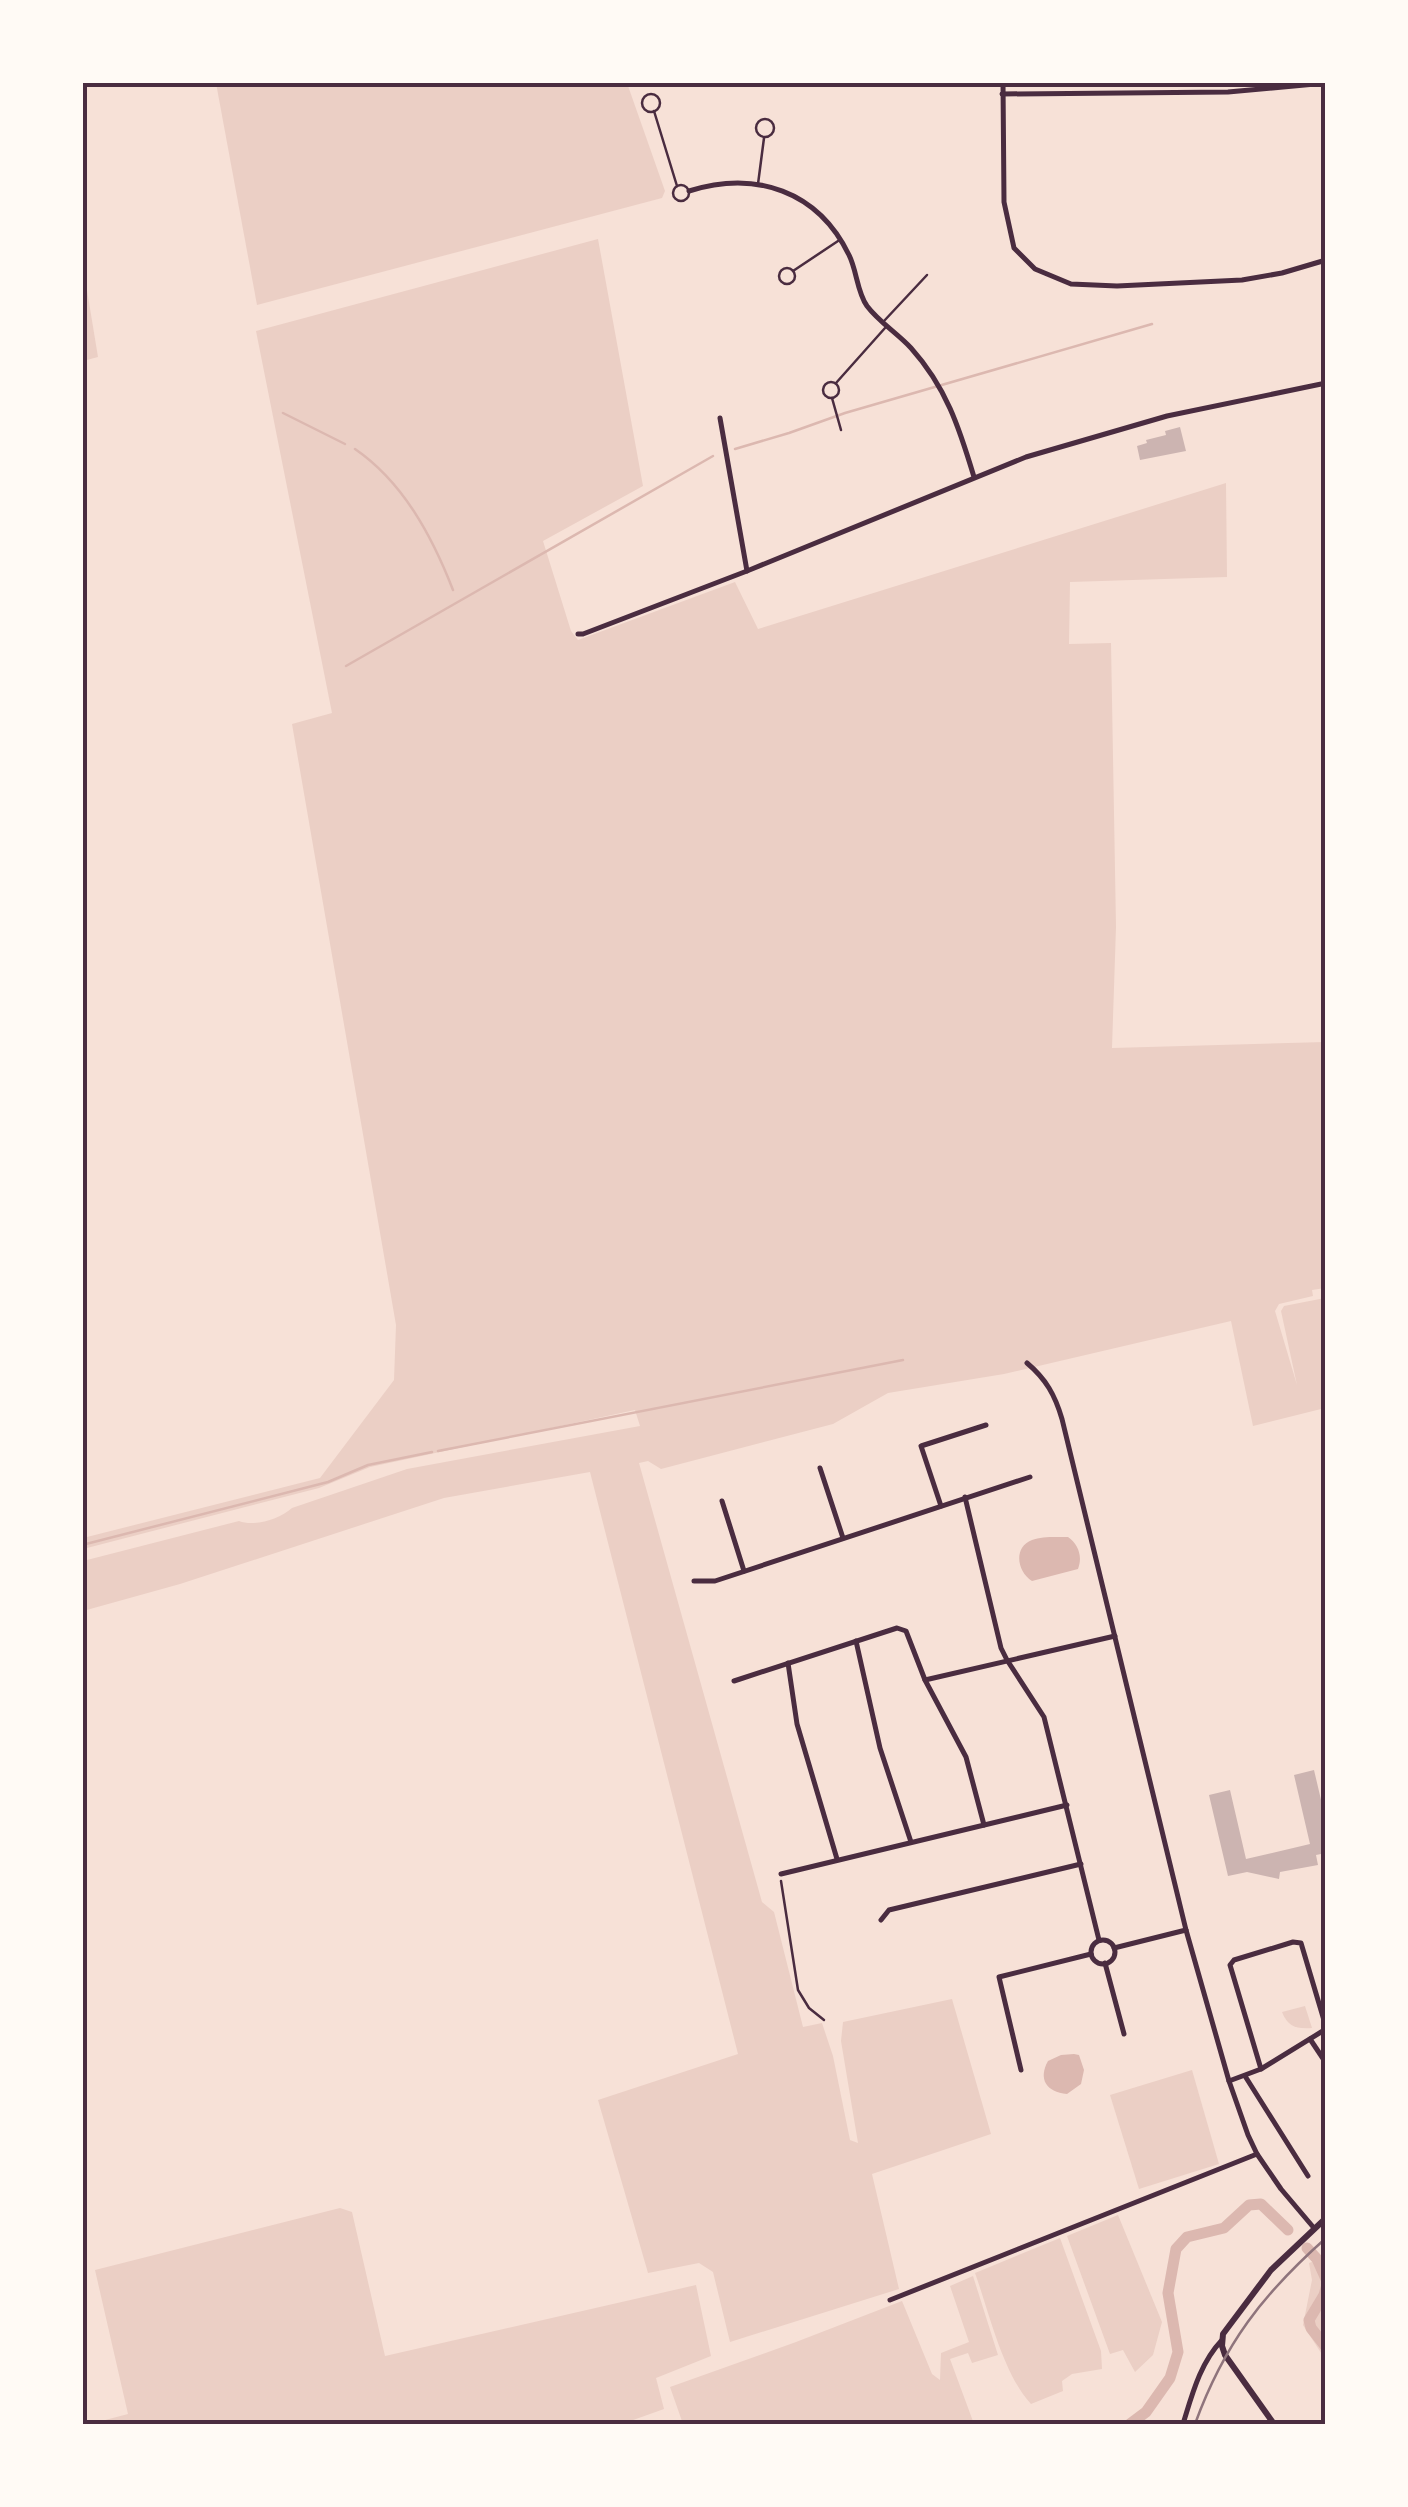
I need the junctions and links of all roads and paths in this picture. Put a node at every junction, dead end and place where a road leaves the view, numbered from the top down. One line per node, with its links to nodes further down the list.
1 (1002, 82): 3 (street)
2 (1326, 83): 3 (street)
3 (1002, 94): 10 (street)
4 (654, 111): 6 (lane)
5 (764, 137): 7 (lane)
6 (678, 186): 8 (lane); 8 (lane)
7 (758, 186): 8 (street); 9 (street)
8 (689, 191)
9 (839, 240): 11 (lane); 13 (street)
10 (1326, 260)
11 (794, 271)
12 (927, 275): 13 (lane)
13 (884, 324): 15 (lane); 19 (street)
14 (1326, 383): 19 (street)
15 (836, 384): 16 (lane); 16 (lane)
16 (832, 398): 18 (lane)
17 (720, 418): 20 (street)
18 (841, 430)
19 (974, 477): 20 (street)
20 (747, 571): 21 (street)
21 (578, 634)
22 (1027, 1363): 32 (street)
23 (986, 1424): 28 (street)
24 (820, 1468): 29 (street)
25 (1030, 1477): 26 (street)
26 (965, 1497): 28 (street); 34 (street)
27 (722, 1501): 30 (street)
28 (940, 1506): 29 (street)
29 (843, 1538): 30 (street)
30 (744, 1571): 31 (street)
31 (694, 1581)
32 (1114, 1636): 34 (street); 45 (street)
33 (856, 1641): 35 (street); 36 (street); 40 (street)
34 (1006, 1660): 36 (street); 38 (street)
35 (788, 1664): 37 (street); 41 (street)
36 (925, 1680): 39 (street)
37 (734, 1682)
38 (1067, 1805): 39 (street); 42 (street)
39 (984, 1824): 40 (street)
40 (911, 1842): 41 (street)
41 (838, 1860): 43 (street)
42 (1081, 1864): 44 (street); 46 (street)
43 (781, 1874): 50 (path)
44 (881, 1920)
45 (1186, 1930): 47 (street); 58 (street)
46 (1098, 1940): 47 (street); 48 (street)
47 (1114, 1948): 49 (street)
48 (1091, 1954): 49 (street); 56 (street)
49 (1105, 1963): 52 (street)
50 (824, 2020)
51 (1326, 2028): 53 (street); 55 (street)
52 (1124, 2034)
53 (1310, 2039): 54 (street); 55 (street)
54 (1326, 2063)
55 (1261, 2069): 57 (street)
56 (1020, 2070)
57 (1244, 2076): 58 (street); 60 (street)
58 (1229, 2081): 59 (street)
59 (1257, 2154): 62 (street); 63 (street)
60 (1308, 2176)
61 (1326, 2218): 62 (main road)
62 (1314, 2228): 64 (main road)
63 (890, 2300)
64 (1222, 2340): 65 (street); 66 (main road)
65 (1183, 2424)
66 (1274, 2424)

